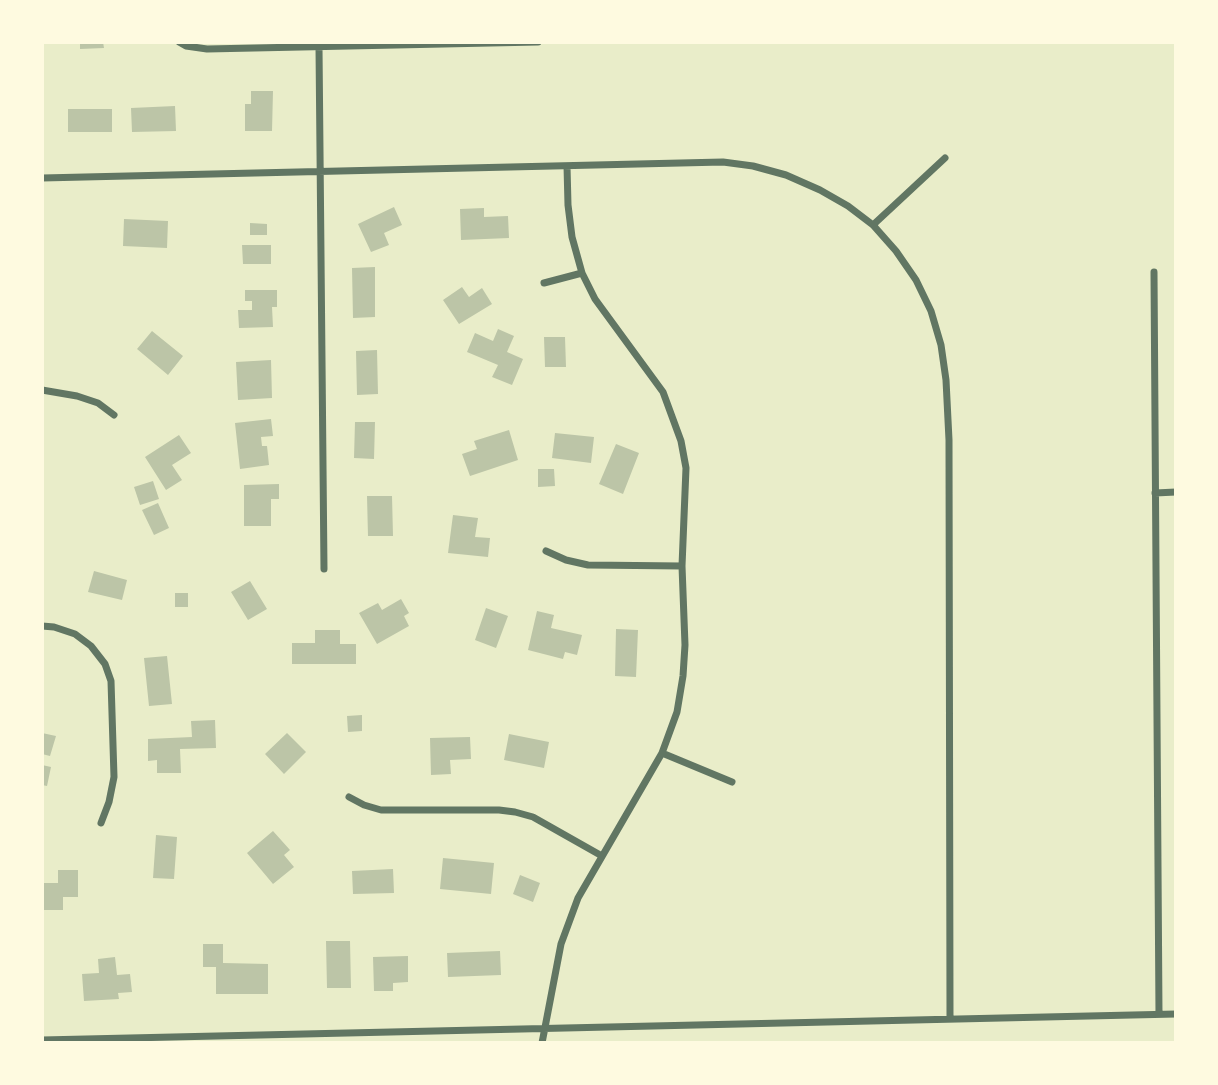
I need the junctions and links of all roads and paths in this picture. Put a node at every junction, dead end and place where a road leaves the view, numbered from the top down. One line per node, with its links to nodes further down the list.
1 (179, 42): 3 (street)
2 (538, 42): 3 (street)
3 (319, 47): 6 (street)
4 (945, 158): 8 (street)
5 (567, 166): 6 (street); 8 (street); 10 (street)
6 (321, 171): 7 (street); 18 (street)
7 (42, 178)
8 (873, 225): 27 (street)
9 (1154, 272): 15 (street)
10 (582, 273): 11 (street); 17 (street)
11 (544, 283)
12 (42, 390): 13 (street)
13 (114, 415)
14 (1176, 492): 15 (street)
15 (1155, 493): 25 (street)
16 (546, 551): 17 (street)
17 (682, 566): 20 (street)
18 (324, 569)
19 (42, 626): 23 (street)
20 (662, 753): 21 (street); 24 (street)
21 (732, 782)
22 (349, 797): 24 (street)
23 (101, 823)
24 (602, 856): 28 (street)
25 (1159, 1014): 26 (street); 27 (street)
26 (1176, 1014)
27 (950, 1019): 28 (street)
28 (545, 1028): 29 (street); 30 (street)
29 (42, 1040)
30 (542, 1043)

